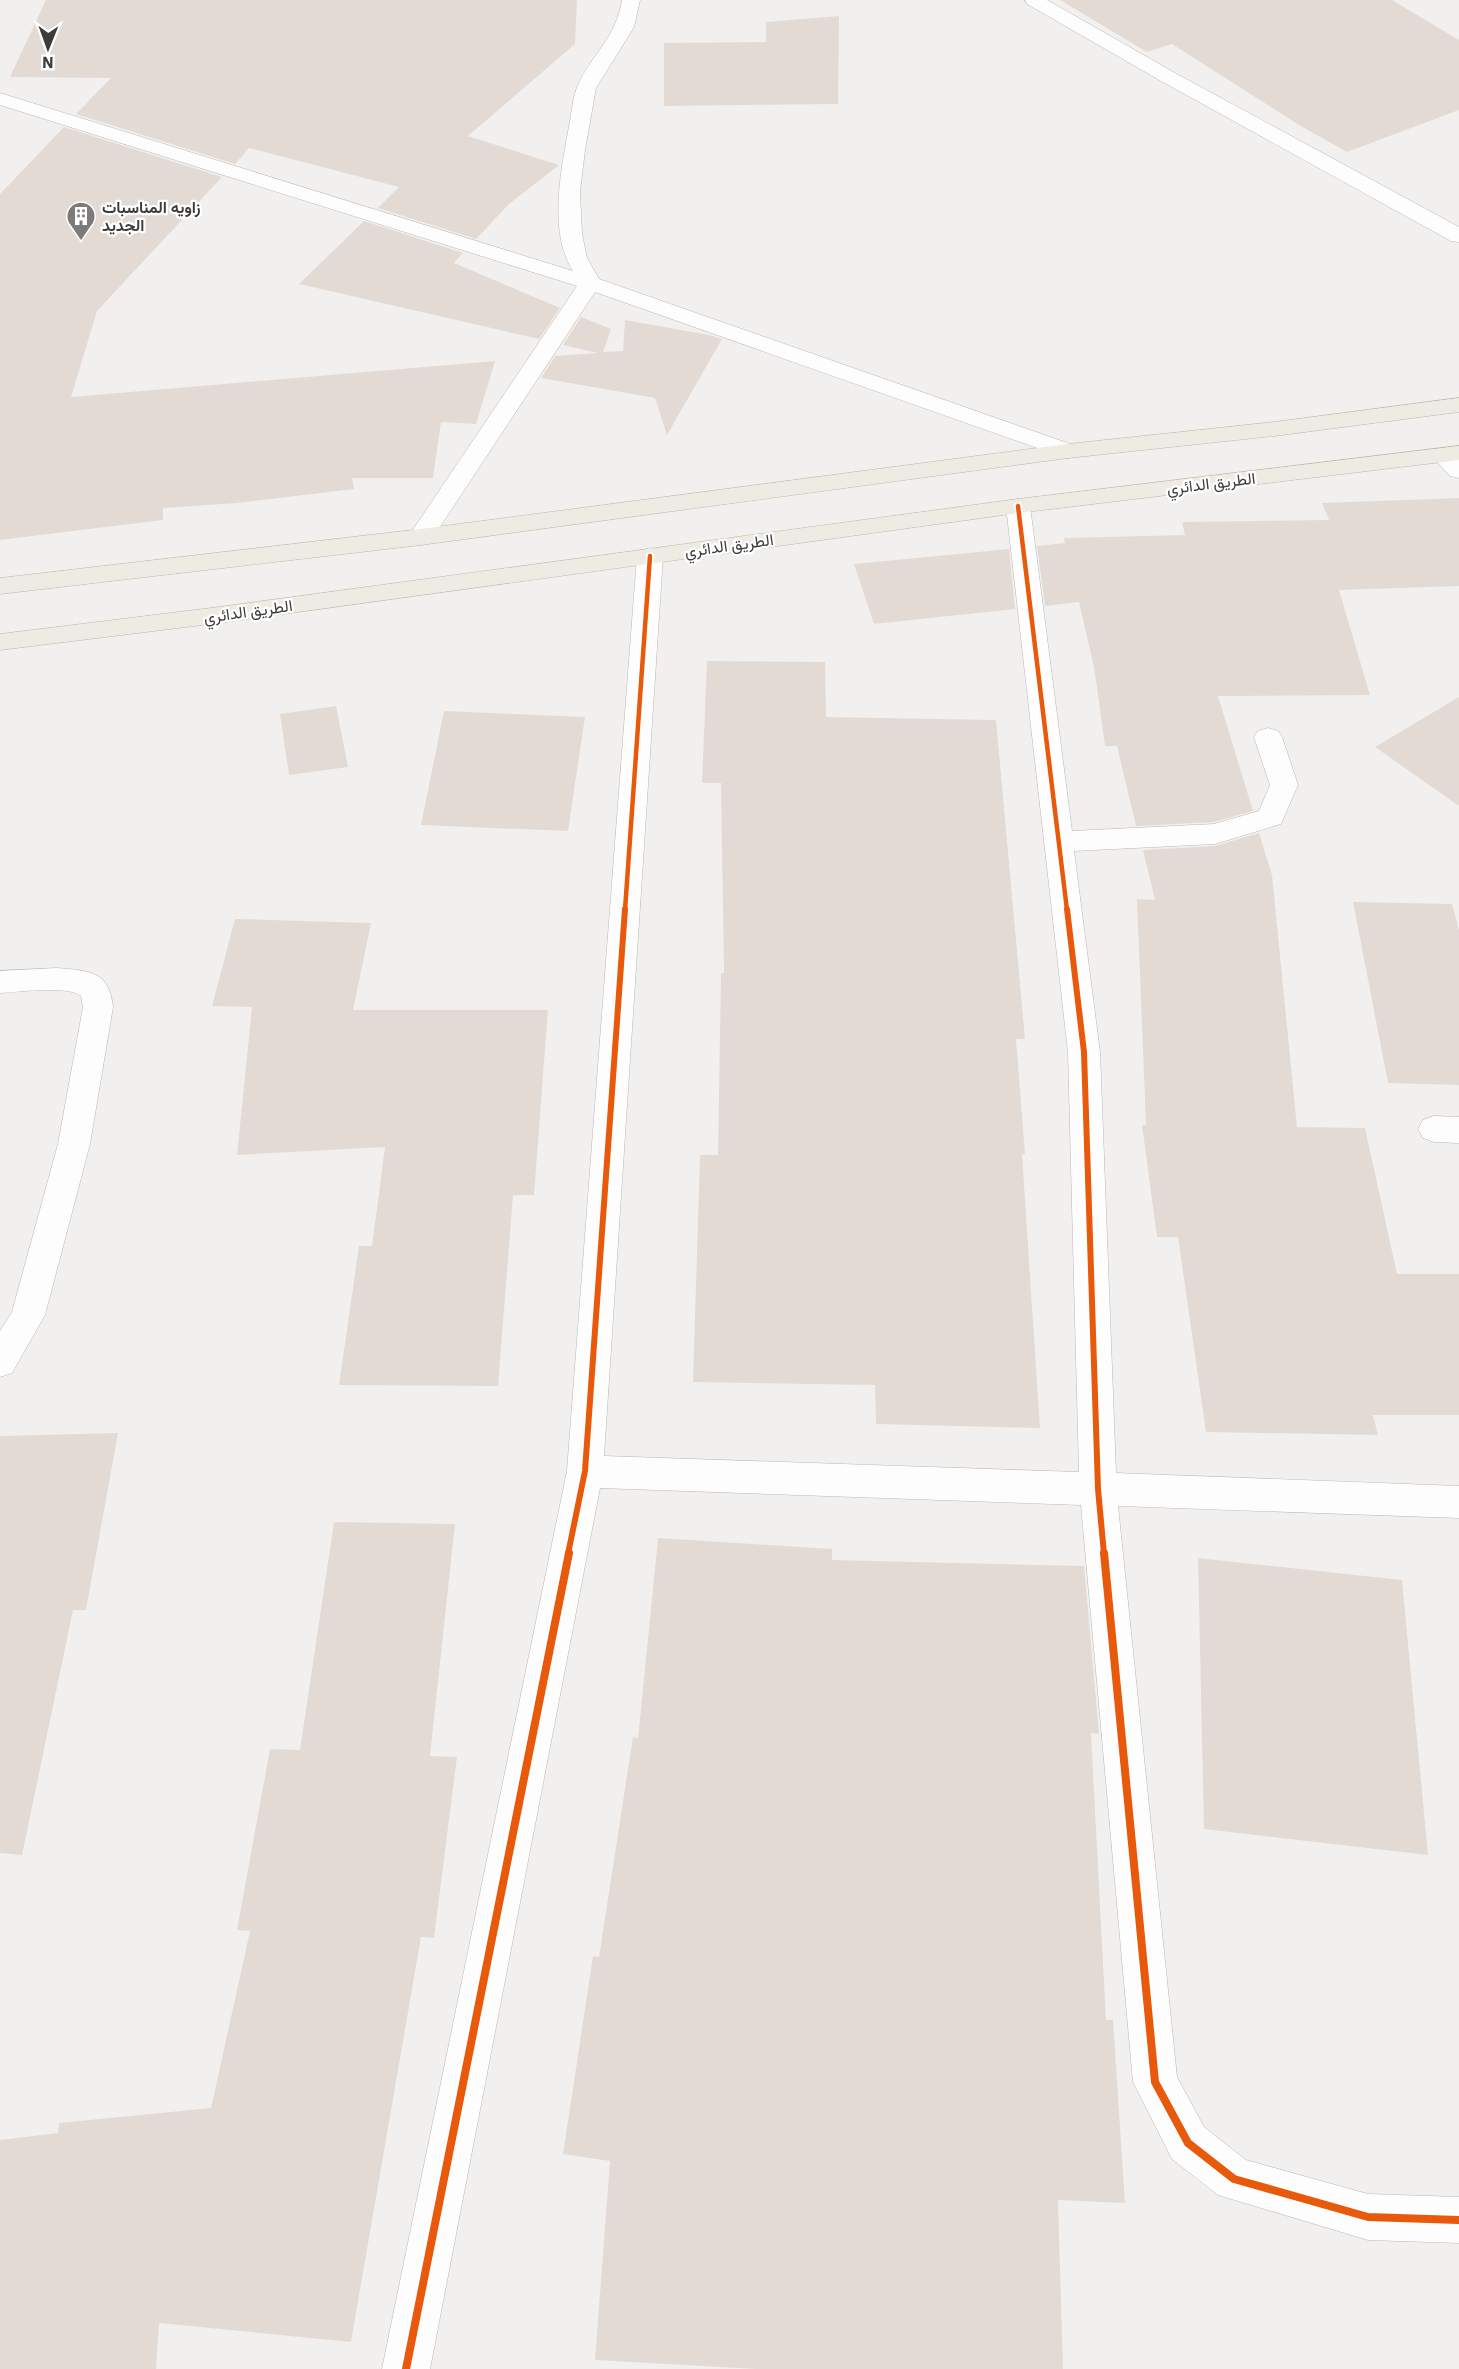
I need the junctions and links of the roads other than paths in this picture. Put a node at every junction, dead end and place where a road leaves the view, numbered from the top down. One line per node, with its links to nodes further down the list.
1 (631, 0): 5 (street)
2 (1034, 0): 4 (street)
3 (0, 99): 5 (street)
4 (1459, 236)
5 (590, 283): 7 (street); 10 (street)
6 (1459, 405): 7 (main road)
7 (1068, 451): 10 (main road)
8 (1454, 459): 9 (main road, الطريق الدائري)
9 (1018, 506): 11 (main road, الطريق الدائري); 15 (street)
10 (421, 537): 12 (main road)
11 (650, 556): 13 (main road, الطريق الدائري); 18 (street)
12 (0, 586)
13 (0, 642)
14 (1268, 737): 15 (street)
15 (1059, 842): 19 (street)
16 (0, 982): 17 (street)
17 (0, 1362)
18 (585, 1472): 19 (street); 22 (street)
19 (1098, 1489): 20 (street); 21 (street)
20 (1459, 1502)
21 (1459, 2220)
22 (406, 2369)

